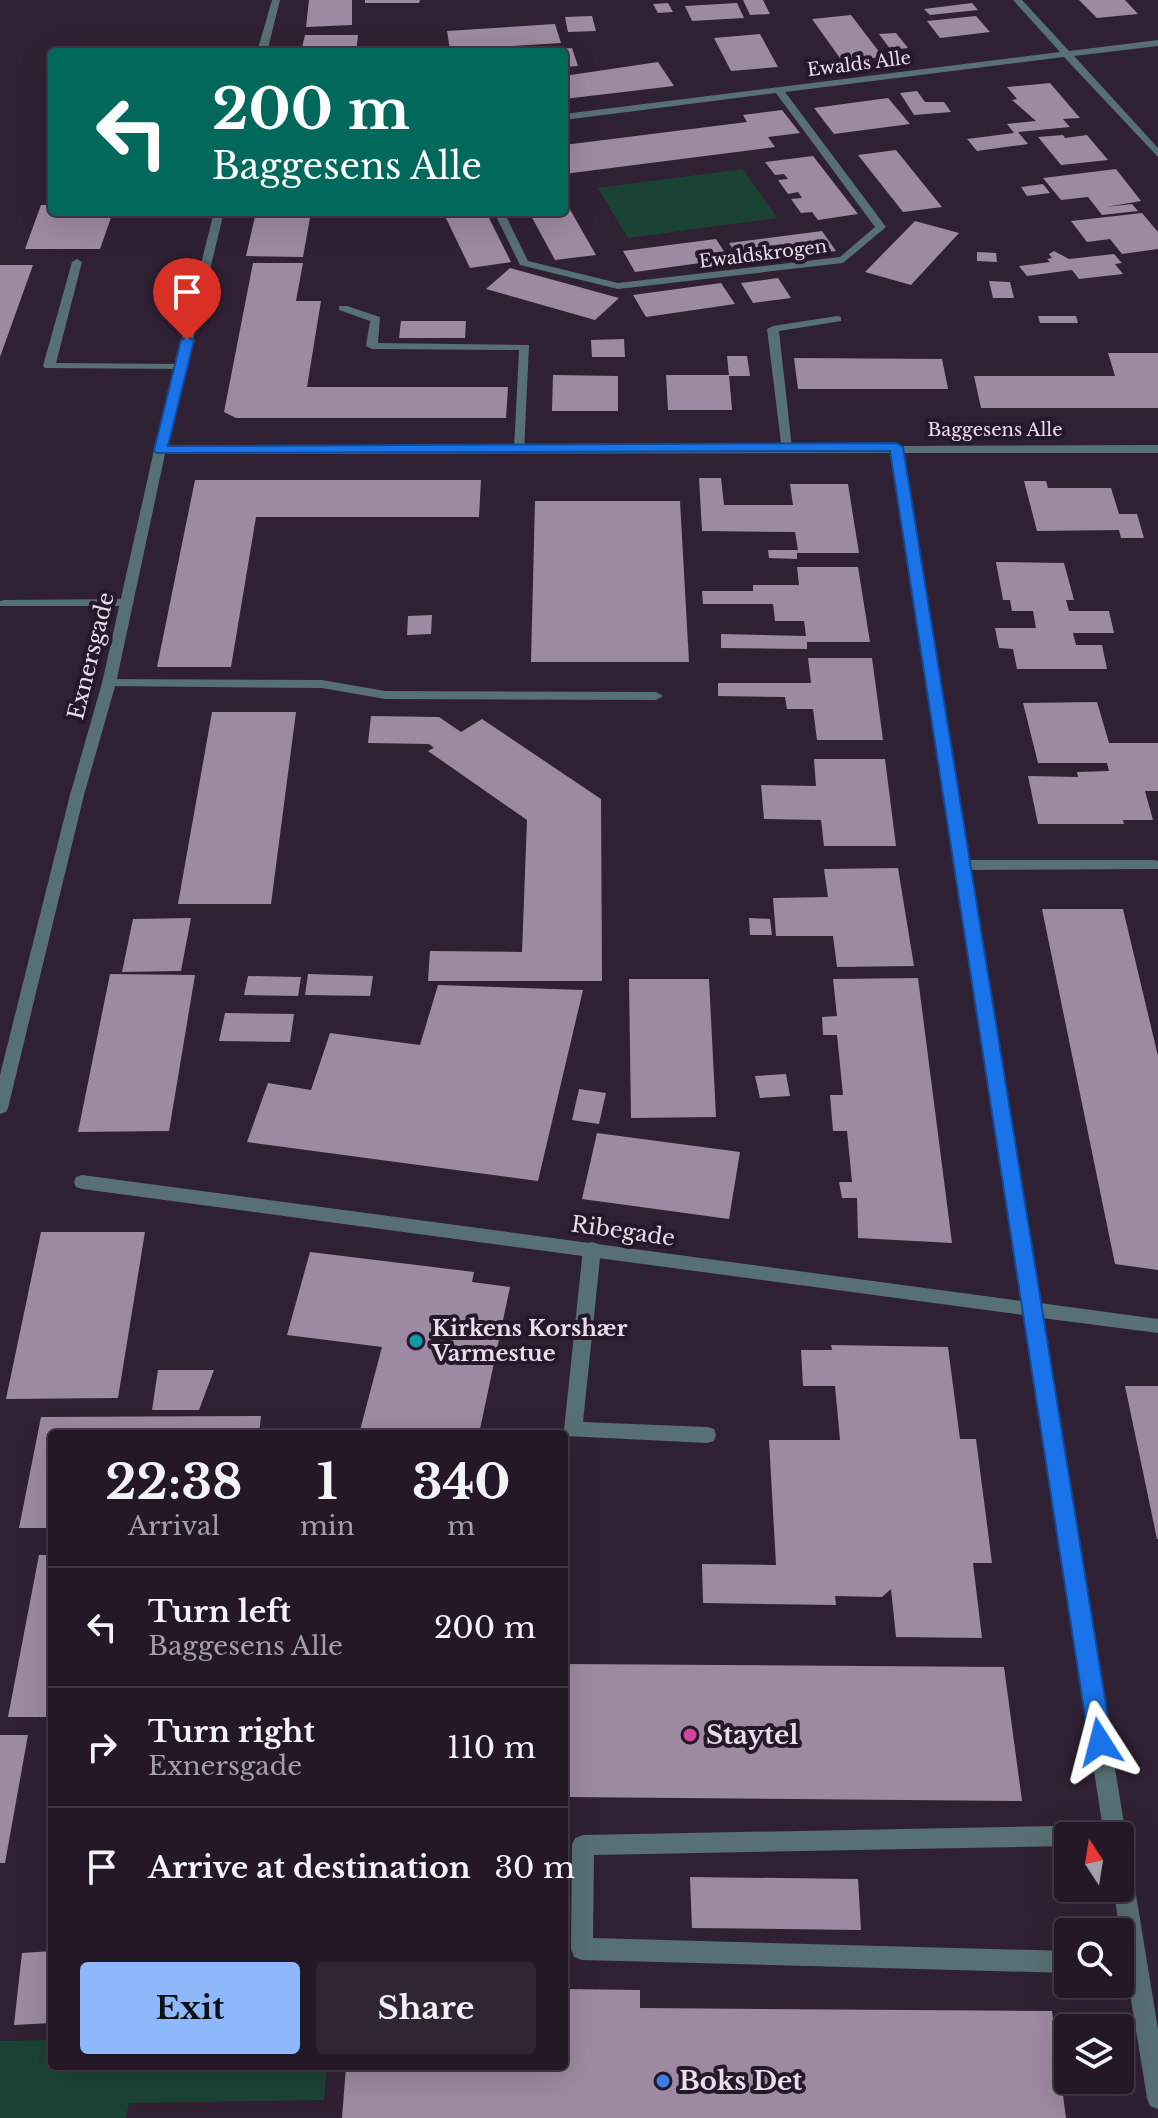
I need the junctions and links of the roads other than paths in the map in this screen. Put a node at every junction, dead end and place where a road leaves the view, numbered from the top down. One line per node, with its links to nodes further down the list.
1 (276, 0): 4 (street)
2 (1017, 0): 5 (street)
3 (1158, 43): 5 (street, Ewalds Alle)
4 (263, 48)
5 (1067, 55): 6 (street, Ewalds Alle); 8 (street)
6 (778, 90): 7 (street, Ewalds Alle); 10 (street, Ewaldskrogen)
7 (568, 116)
8 (1158, 154)
9 (218, 216): 14 (street, Exnersgade)
10 (501, 216)
11 (77, 262): 14 (street)
12 (343, 308): 17 (street)
13 (837, 319): 16 (street)
14 (181, 367): 19 (street, Exnersgade)
15 (896, 447): 16 (street, Baggesens Alle); 18 (street, Baggesens Alle); 24 (street)
16 (786, 448): 17 (street, Baggesens Alle)
17 (520, 449): 19 (street, Baggesens Alle)
18 (1158, 449)
19 (160, 450): 20 (street, Exnersgade)
20 (127, 603): 21 (street); 22 (street, Exnersgade)
21 (5, 604)
22 (109, 683): 23 (street); 26 (street, Exnersgade)
23 (656, 696)
24 (962, 865): 25 (street); 29 (street)
25 (1154, 865)
26 (0, 1108)
27 (82, 1182): 28 (street, Ribegade)
28 (592, 1249): 29 (street, Ribegade); 31 (street)
29 (1030, 1309): 30 (street, Ribegade); 32 (street)
30 (1158, 1326)
31 (707, 1435)
32 (1113, 1822)
33 (1054, 1836): 34 (street)
34 (1054, 1962)
35 (1134, 1990): 36 (street)
36 (1158, 2098)

